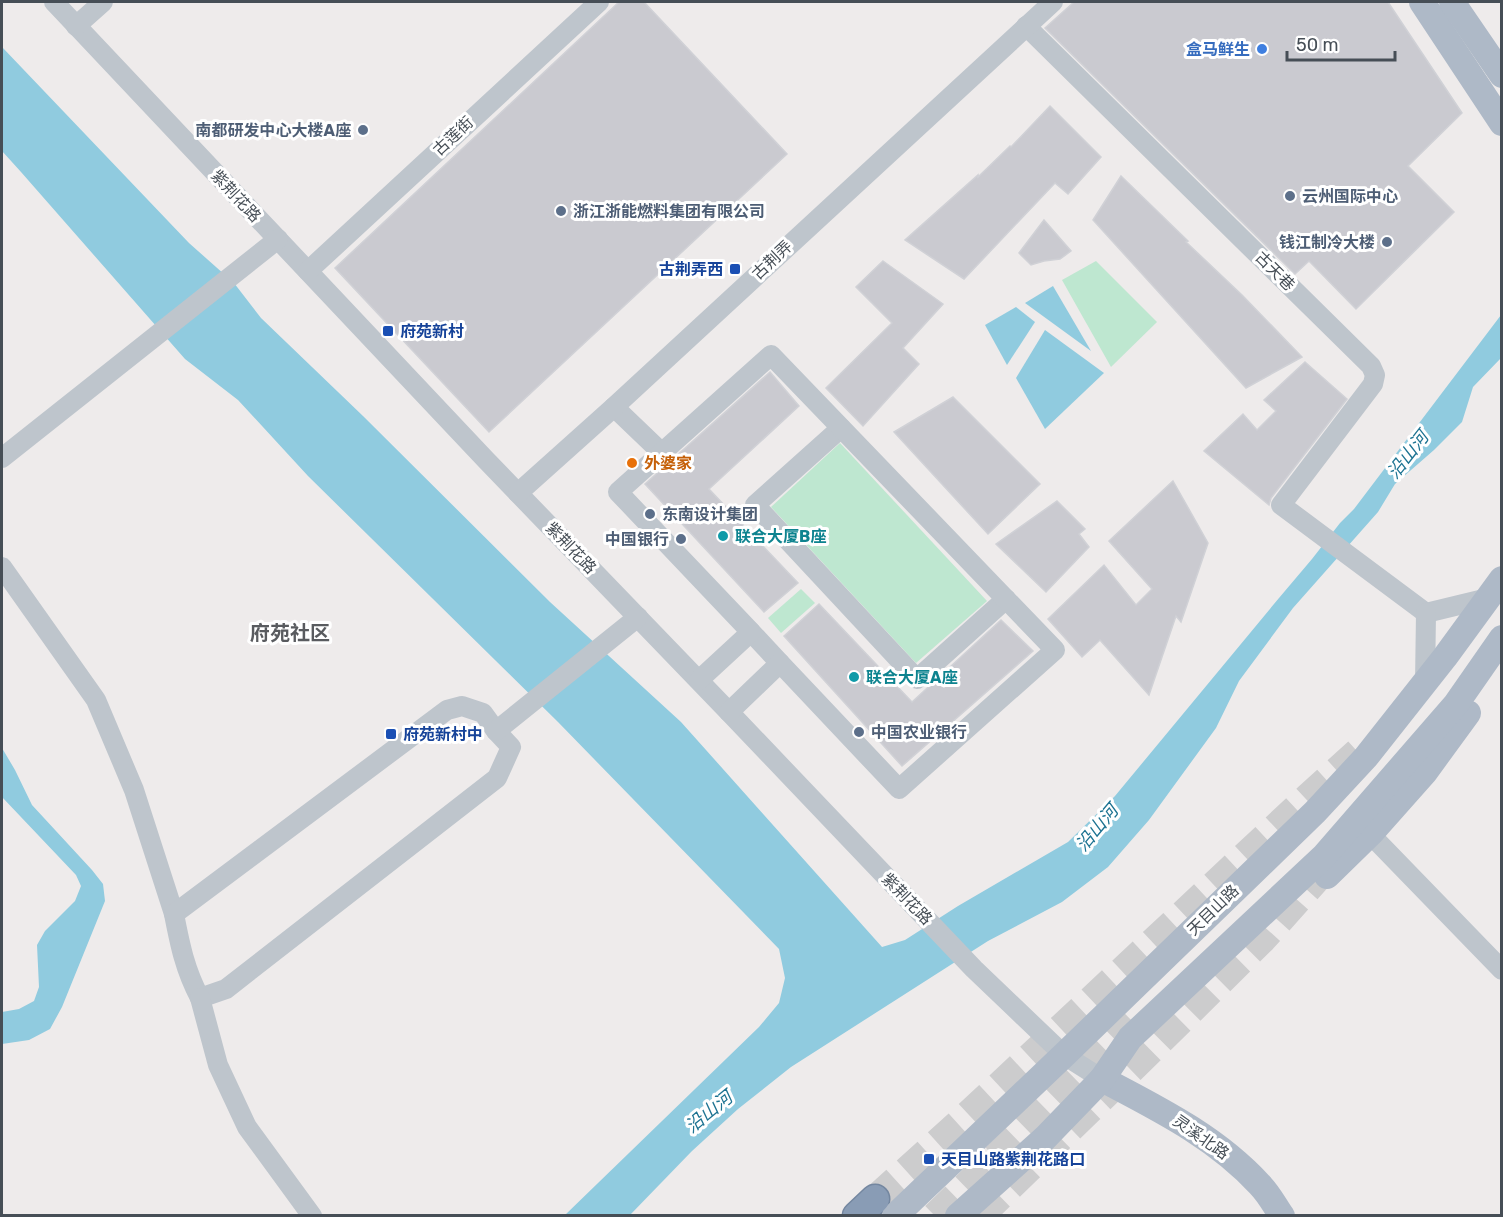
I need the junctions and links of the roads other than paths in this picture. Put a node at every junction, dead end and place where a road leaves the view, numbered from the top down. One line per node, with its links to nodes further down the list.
1 (54, 2): 7 (street, 紫荆花路)
2 (103, 2): 7 (street)
3 (599, 2): 12 (street, 古莲街)
4 (1053, 2): 8 (street, 古荆弄)
5 (1422, 2): 10 (main road)
6 (1452, 2): 9 (main road)
7 (76, 26): 11 (street, 紫荆花路)
8 (1026, 26): 13 (street, 古荆弄); 21 (street, 古天巷)
9 (1502, 75)
10 (1502, 123)
11 (278, 239): 12 (street, 紫荆花路); 16 (street)
12 (308, 271): 17 (street, 紫荆花路)
13 (614, 407): 15 (street); 17 (street, 古荆弄)
14 (841, 428): 15 (street); 20 (street); 20 (street)
15 (662, 453): 23 (street)
16 (2, 458)
17 (518, 493): 22 (street, 紫荆花路)
18 (2, 567): 34 (street)
19 (1495, 588): 21 (street); 28 (main road, 天目山路)
20 (1006, 599): 25 (street)
21 (1426, 613): 28 (street)
22 (638, 617): 27 (street, 紫荆花路); 30 (street)
23 (751, 632): 25 (street); 27 (street)
24 (1502, 638): 32 (main road)
25 (780, 663): 29 (street)
26 (1502, 668): 31 (main road)
27 (699, 680): 29 (street, 紫荆花路)
28 (1425, 683): 37 (main road, 天目山路)
29 (729, 712): 37 (street, 紫荆花路)
30 (496, 731): 34 (street); 36 (street)
31 (1434, 759): 32 (main road); 33 (main road)
32 (1390, 780): 38 (main road)
33 (1370, 834): 35 (street); 38 (main road)
34 (174, 914): 36 (street)
35 (1502, 970)
36 (200, 998): 41 (street)
37 (1064, 1055): 38 (street, 紫荆花路); 40 (main road, 天目山路)
38 (1102, 1079): 39 (main road); 44 (main road, 灵溪北路)
39 (1045, 1138): 42 (main road); 43 (main road)
40 (876, 1210)
41 (312, 1215)
42 (958, 1215)
43 (980, 1215)
44 (1282, 1215)

